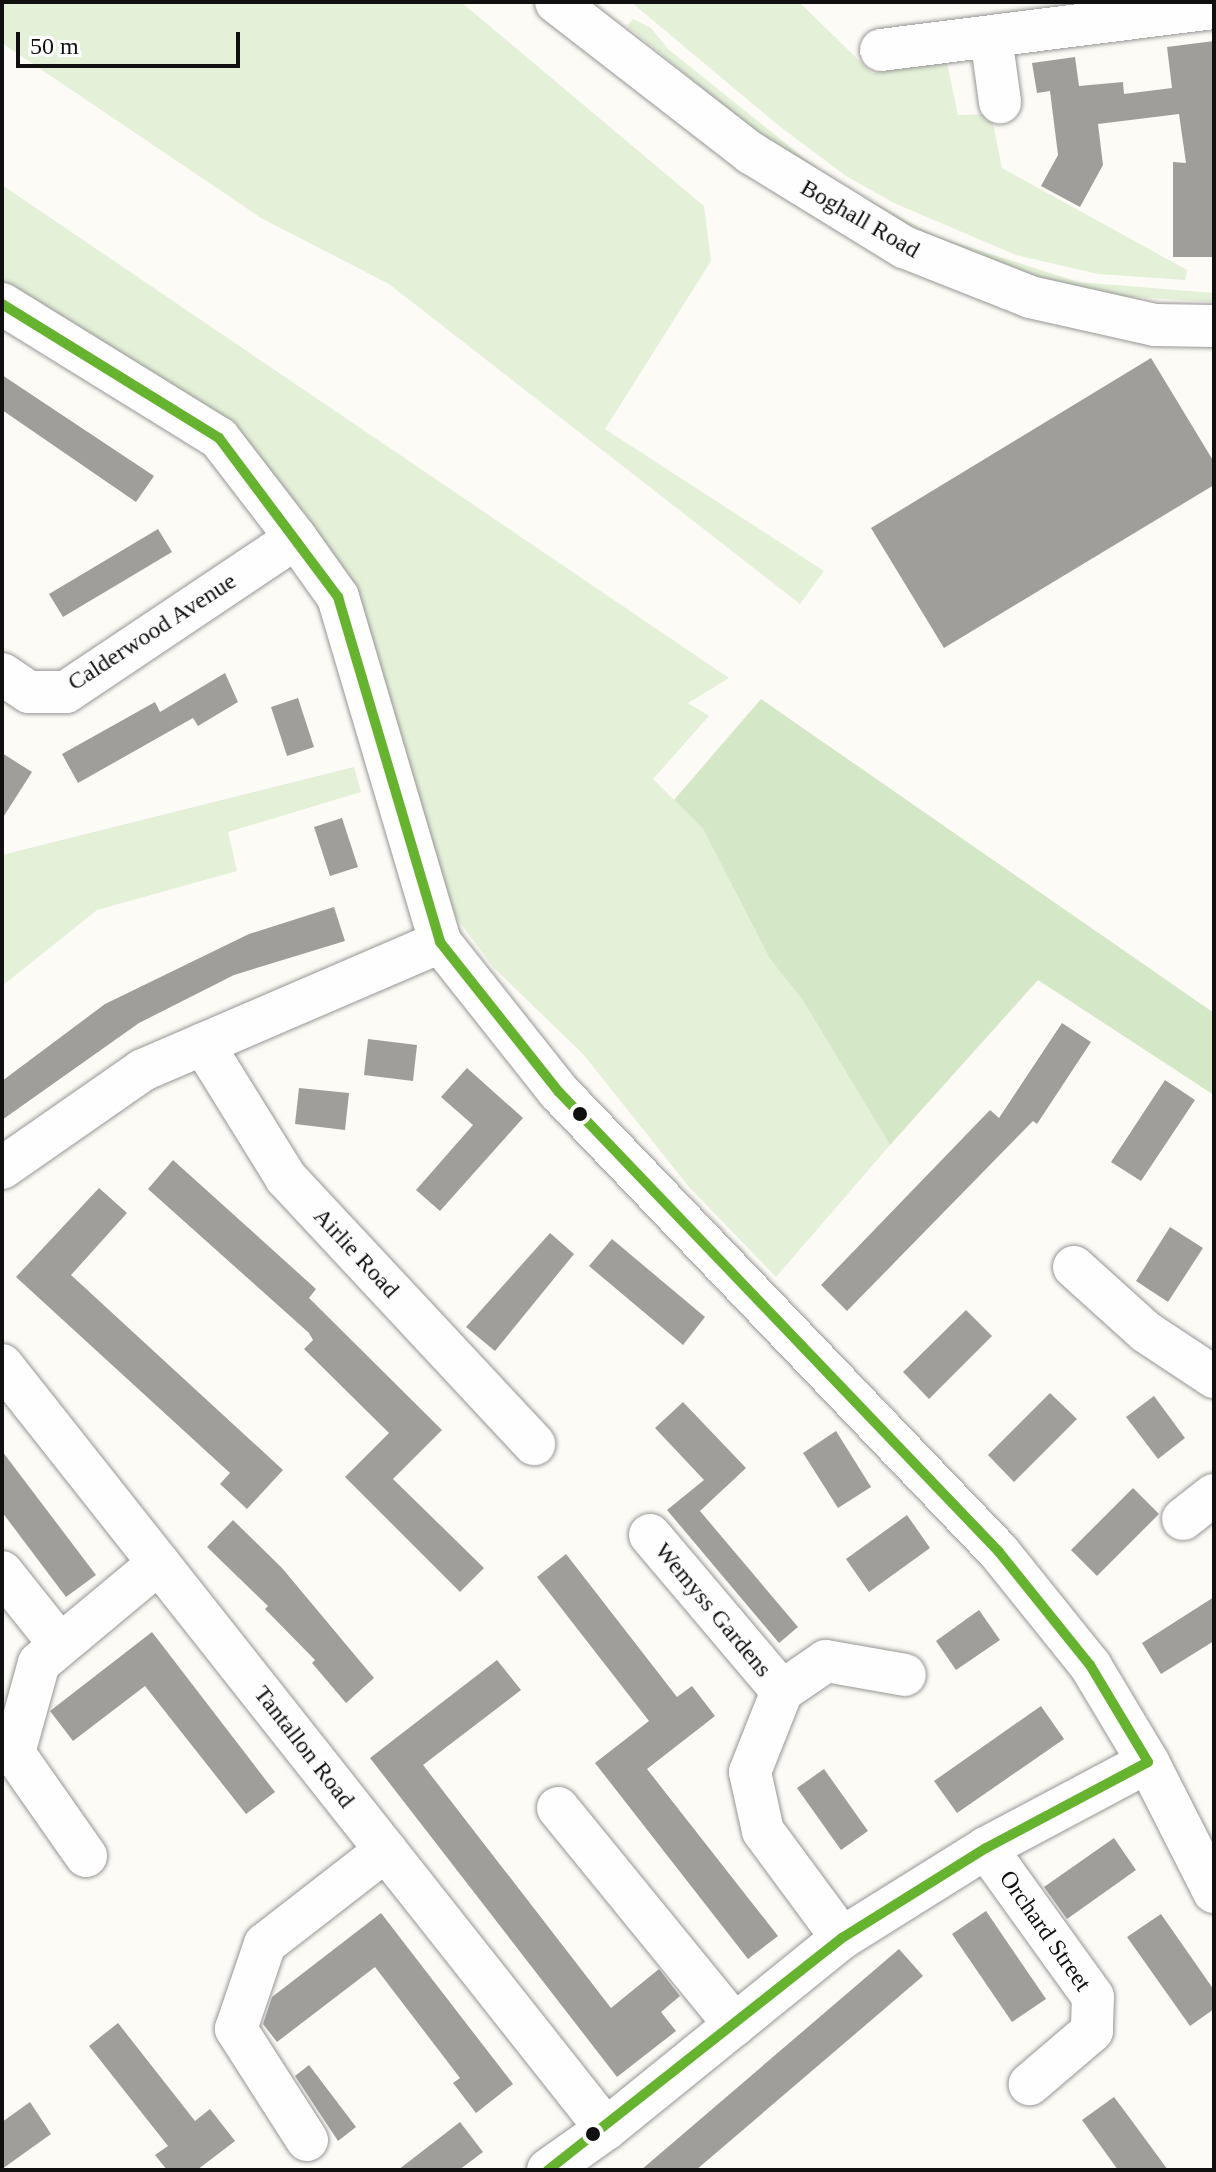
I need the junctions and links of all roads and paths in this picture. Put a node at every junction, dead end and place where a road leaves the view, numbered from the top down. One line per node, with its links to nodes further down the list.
1 (1214, 8): 3 (street)
2 (578, 9): 7 (street, Boghall Road)
3 (991, 37): 4 (street); 5 (street)
4 (881, 50)
5 (1000, 102)
6 (2, 304): 8 (street)
7 (1214, 326)
8 (296, 538): 9 (street, Calderwood Avenue); 10 (street)
9 (2, 674)
10 (440, 942): 11 (street); 23 (street)
11 (203, 1044): 12 (street); 16 (street, Airlie Road)
12 (2, 1168)
13 (1074, 1267): 15 (street)
14 (2, 1365): 18 (street, Tantallon Road)
15 (1214, 1377)
16 (534, 1444)
17 (650, 1535): 22 (street, Wemyss Gardens)
18 (159, 1563): 20 (street); 26 (street, Tantallon Road)
19 (2, 1572): 20 (street)
20 (60, 1645): 27 (street)
21 (905, 1675): 22 (street)
22 (782, 1691): 29 (street, Wemyss Gardens)
23 (1148, 1762): 25 (street); 28 (street)
24 (558, 1808): 30 (street)
25 (986, 1848): 29 (street); 31 (street, Orchard Street)
26 (386, 1850): 32 (street, Tantallon Road); 33 (street)
27 (86, 1856)
28 (1214, 1892)
29 (842, 1938): 30 (street)
30 (735, 2025): 32 (street)
31 (1030, 2084)
32 (606, 2129): 34 (street)
33 (307, 2140)
34 (548, 2170)

